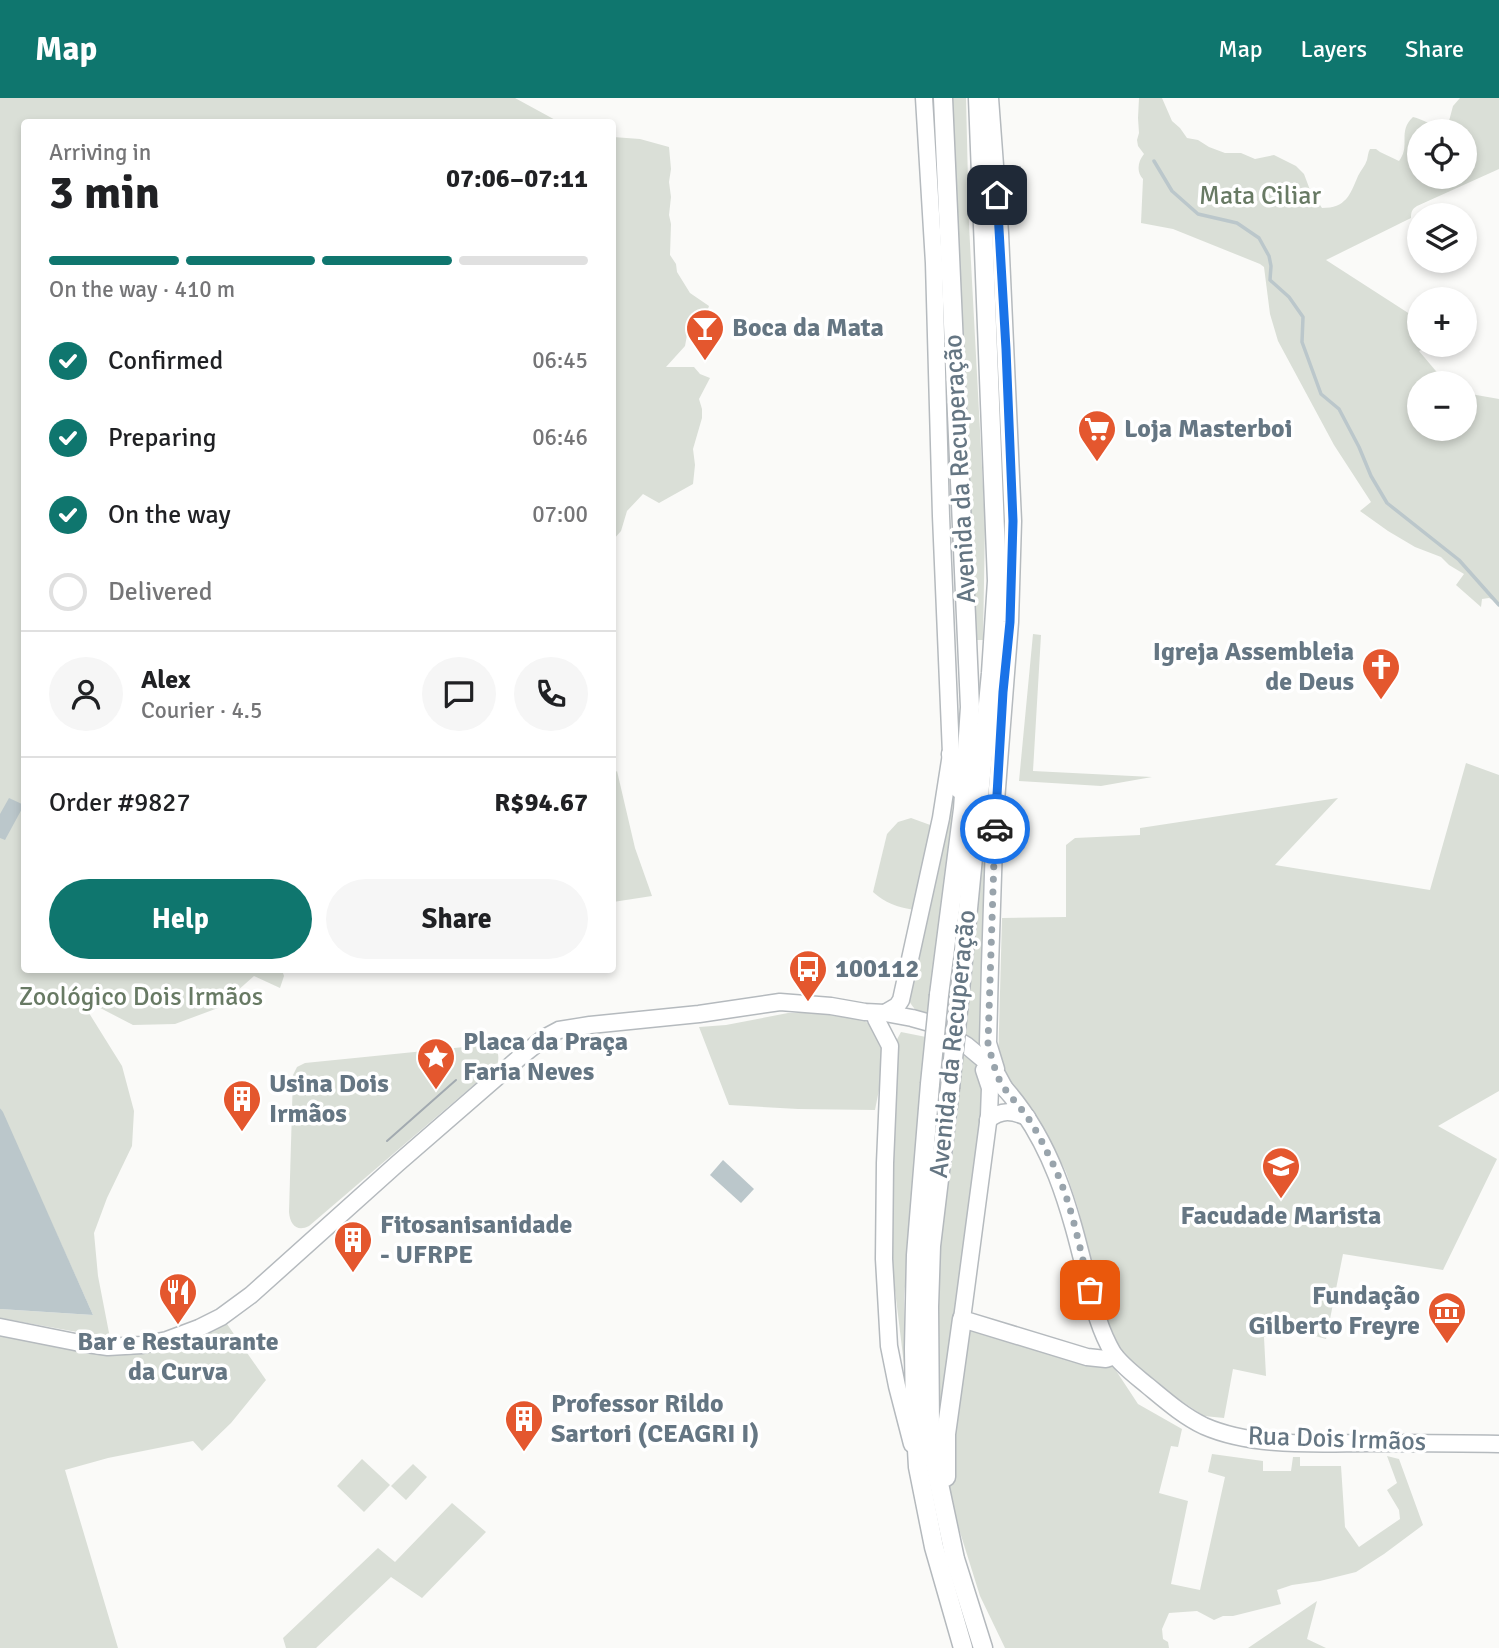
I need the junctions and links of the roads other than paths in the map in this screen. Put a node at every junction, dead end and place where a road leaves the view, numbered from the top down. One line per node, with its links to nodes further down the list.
1 (924, 98): 6 (main road, Avenida da Recuperação)
2 (943, 98): 7 (highway, Avenida da Recuperação)
3 (980, 98): 5 (highway); 23 (highway, Avenida da Recuperação, bridge)
4 (990, 98): 5 (main road, Avenida da Recuperação)
5 (991, 126): 11 (main road, Avenida da Recuperação)
6 (951, 754): 7 (highway); 8 (main road, Avenida da Recuperação)
7 (963, 809): 22 (highway, Avenida da Recuperação, bridge)
8 (902, 999): 9 (main road); 10 (main road)
9 (875, 1015): 10 (main road, Rua Dois Irmãos); 12 (main road, Avenida da Recuperação); 19 (main road, Rua Dois Irmãos)
10 (908, 1022): 12 (main road, Avenida da Recuperação); 13 (main road, Rua Dois Irmãos); 14 (main road, Rua Dois Irmãos)
11 (988, 1043): 13 (main road); 15 (main road, Rua Dois Irmãos)
12 (890, 1046): 22 (main road, Avenida da Recuperação)
13 (972, 1050): 15 (main road, Rua Dois Irmãos)
14 (981, 1065): 15 (main road, Rua Dois Irmãos); 17 (main road, Avenida da Recuperação)
15 (1001, 1082): 16 (main road, Rua Dois Irmãos)
16 (1027, 1117): 17 (main road); 20 (main road, Rua Dois Irmãos)
17 (988, 1120): 18 (main road, Avenida da Recuperação)
18 (962, 1319): 20 (main road); 23 (highway)
19 (0, 1327)
20 (1115, 1356): 21 (main road, Rua Dois Irmãos)
21 (1499, 1444)
22 (918, 1467): 24 (highway, Avenida da Recuperação)
23 (945, 1519): 25 (highway, Avenida da Recuperação)
24 (963, 1648)
25 (983, 1648)

